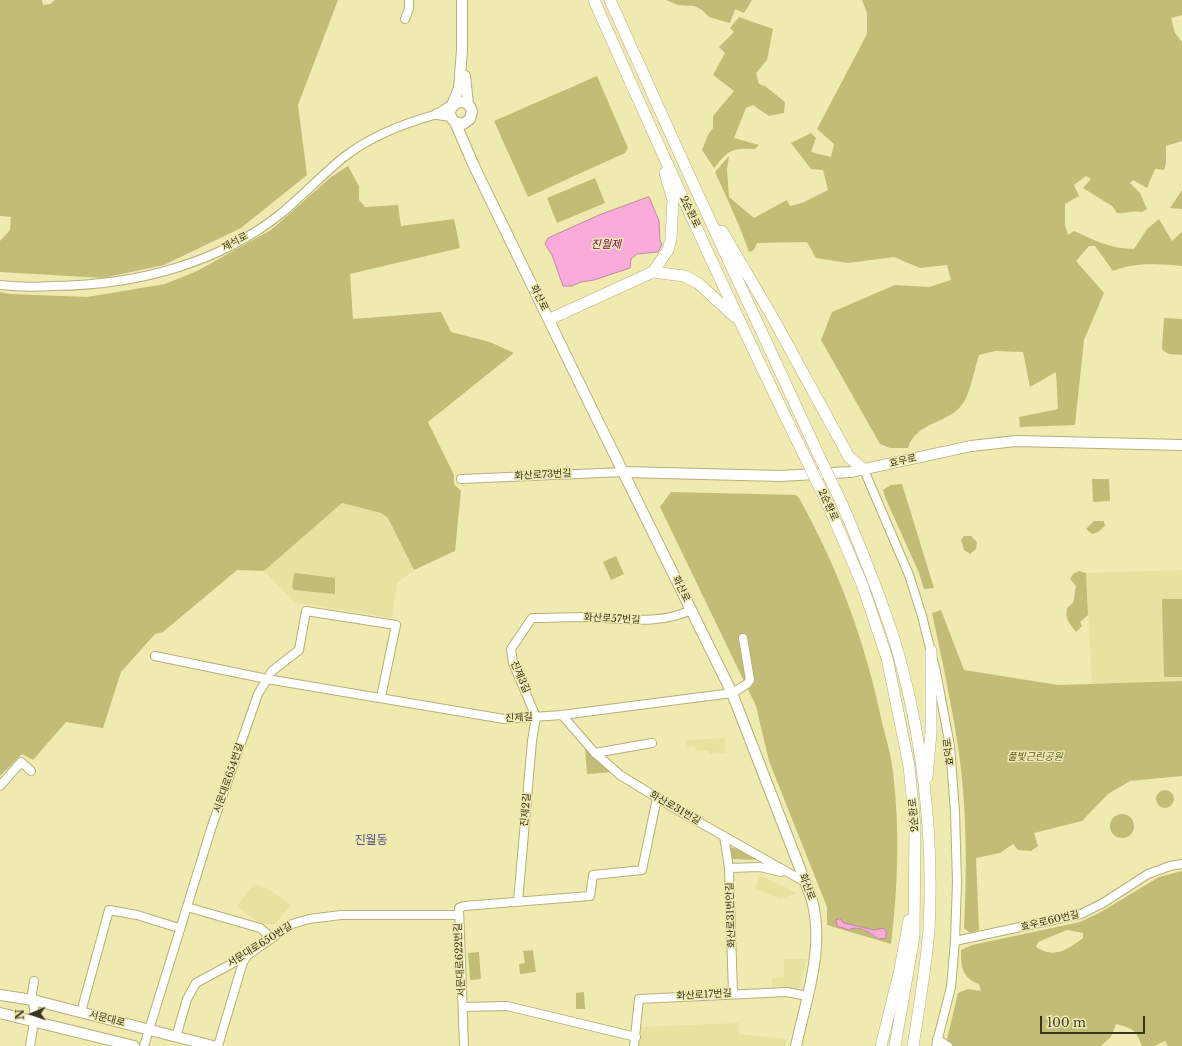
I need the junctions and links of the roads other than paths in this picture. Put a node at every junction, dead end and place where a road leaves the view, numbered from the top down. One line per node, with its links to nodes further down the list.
1 (409, 0): 5 (street)
2 (462, 0): 6 (main road)
3 (594, 0): 12 (highway, 2순환로)
4 (610, 0): 14 (highway, 2순환로)
5 (405, 19)
6 (462, 50): 7 (main road); 8 (main road)
7 (468, 104): 8 (main road); 11 (main road)
8 (452, 105): 9 (street, 제석로); 10 (main road)
9 (437, 114): 10 (main road); 16 (street, 제석로)
10 (453, 119): 11 (main road); 13 (main road)
11 (466, 123): 13 (main road)
12 (654, 136): 15 (highway); 18 (highway, 2순환로)
13 (469, 151): 17 (main road, 화산로)
14 (690, 177): 20 (highway); 37 (highway, 2순환로, bridge)
15 (654, 271): 17 (highway); 18 (highway)
16 (0, 285)
17 (550, 319): 21 (main road, 화산로)
18 (739, 320): 43 (highway, 2순환로, bridge)
19 (1182, 445): 20 (main road, 효우로)
20 (864, 470): 21 (main road, 효우로); 26 (street, 효덕로)
21 (624, 472): 22 (street, 화산로73번길); 23 (main road, 화산로)
22 (462, 479)
23 (691, 610): 24 (street, 화산로57번길); 29 (main road, 화산로)
24 (532, 618): 32 (street, 진제3길)
25 (743, 638): 29 (street)
26 (931, 651): 37 (highway); 50 (street, 효덕로)
27 (155, 656): 28 (street, 진제길)
28 (267, 679): 30 (street, 진제길); 30 (street, 서문대로654번길); 46 (street, 서문대로654번길)
29 (732, 693): 31 (street, 진제길); 44 (main road, 화산로)
30 (381, 697): 32 (street, 진제길)
31 (562, 714): 32 (street, 진제길); 34 (street, 화산로31번길)
32 (536, 717): 45 (street, 진제2길)
33 (652, 743): 34 (street)
34 (595, 753): 38 (street, 화산로31번길)
35 (31, 771): 36 (street)
36 (0, 786)
37 (925, 792): 75 (highway, 2순환로)
38 (657, 798): 39 (street, 화산로31번길); 45 (street)
39 (724, 836): 41 (street, 화산로31번안길); 42 (street, 화산로31번길)
40 (1182, 864): 50 (street, 효우로60번길)
41 (729, 868): 42 (street); 53 (street, 화산로31번안길)
42 (791, 874): 44 (street, 화산로31번길)
43 (916, 880): 73 (highway); 74 (highway, 2순환로)
44 (805, 882): 55 (main road, 화산로)
45 (518, 902): 47 (street, 서문대로622번길)
46 (187, 907): 48 (street, 서문대로654번길); 49 (street)
47 (458, 915): 49 (street, 서문대로650번길); 57 (street, 서문대로622번길)
48 (179, 928): 59 (street); 61 (street, 서문대로654번길)
49 (272, 938): 51 (street, 서문대로650번길)
50 (955, 941): 64 (street, 효덕로)
51 (248, 955): 62 (street, 서문대로650번길); 69 (street)
52 (34, 981): 56 (street)
53 (733, 994): 55 (street, 화산로17번길); 63 (street, 화산로17번길)
54 (0, 995): 56 (main road, 서문대로)
55 (807, 996): 72 (main road, 화산로)
56 (33, 1000): 59 (main road, 서문대로); 60 (street)
57 (462, 1007): 63 (street); 70 (street, 서문대로622번길)
58 (0, 1012): 60 (main road, 서문대로)
59 (81, 1012): 61 (main road, 서문대로)
60 (34, 1021): 65 (street); 66 (main road, 서문대로)
61 (148, 1030): 62 (main road, 서문대로); 67 (street, 서문대로654번길)
62 (176, 1037): 68 (main road, 서문대로)
63 (636, 1037): 71 (street, 화산로17번길)
64 (937, 1042): 76 (street)
65 (30, 1046)
66 (134, 1046)
67 (144, 1046)
68 (213, 1046)
69 (218, 1046)
70 (464, 1046)
71 (634, 1046)
72 (796, 1046)
73 (881, 1046)
74 (894, 1046)
75 (913, 1046)
76 (948, 1046)

